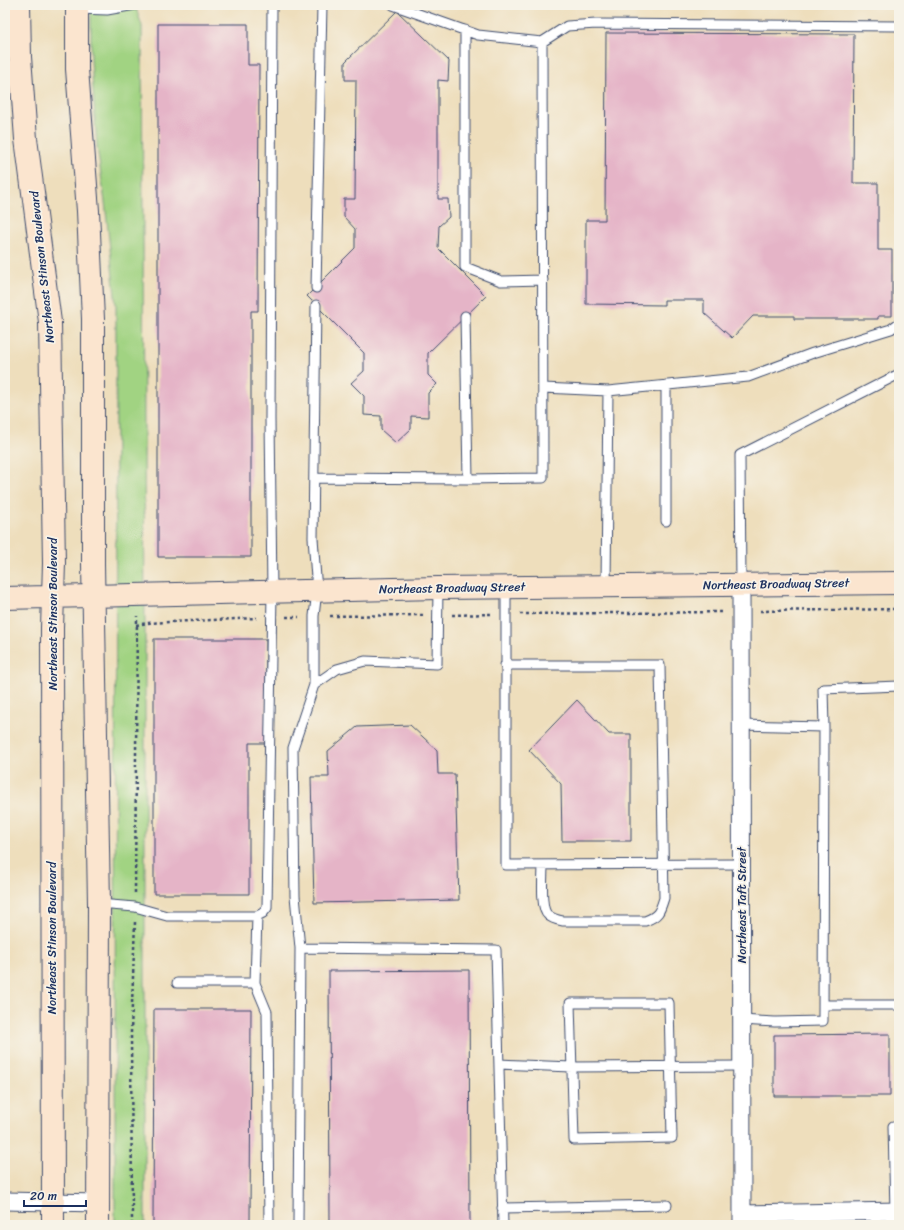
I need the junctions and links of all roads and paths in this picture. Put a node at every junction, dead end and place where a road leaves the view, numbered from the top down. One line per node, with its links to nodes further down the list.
1 (19, 5): 30 (main road, Northeast Stinson Boulevard)
2 (135, 5): 6 (lane)
3 (272, 5): 28 (lane)
4 (322, 5): 11 (lane)
5 (392, 5): 8 (lane)
6 (77, 7): 29 (main road)
7 (899, 26): 9 (lane)
8 (465, 30): 9 (lane); 10 (lane)
9 (542, 42): 10 (lane)
10 (543, 280): 17 (lane)
11 (316, 288)
12 (316, 305): 19 (lane)
13 (465, 316): 20 (lane)
14 (899, 323): 16 (lane)
15 (899, 374): 23 (lane)
16 (666, 385): 18 (lane); 21 (lane)
17 (543, 388): 18 (lane); 20 (lane)
18 (608, 391): 24 (lane)
19 (315, 478): 20 (lane); 27 (lane)
20 (468, 480)
21 (666, 521)
22 (899, 583): 23 (main road, Northeast Broadway Street)
23 (741, 585): 24 (main road, Northeast Broadway Street); 37 (street, Northeast Taft Street)
24 (606, 586): 26 (main road, Northeast Broadway Street)
25 (438, 588): 26 (main road, Northeast Broadway Street); 27 (main road, Northeast Broadway Street); 35 (lane)
26 (506, 588): 34 (lane)
27 (317, 591): 28 (main road, Northeast Broadway Street); 35 (lane)
28 (272, 592): 29 (main road, Northeast Broadway Street); 43 (lane)
29 (94, 596): 30 (main road, Northeast Broadway Street); 42 (main road)
30 (52, 597): 31 (main road, Northeast Broadway Street); 56 (main road, Northeast Stinson Boulevard)
31 (5, 598)
32 (899, 609): 33 (path)
33 (763, 611)
34 (506, 665): 39 (lane); 41 (lane)
35 (314, 684): 44 (lane)
36 (899, 686): 38 (lane)
37 (741, 725): 38 (lane); 40 (street, Northeast Taft Street)
38 (824, 727): 47 (lane)
39 (664, 864): 40 (lane); 41 (lane); 41 (lane)
40 (741, 864): 49 (street, Northeast Taft Street)
41 (543, 865)
42 (98, 904): 43 (lane); 57 (main road)
43 (257, 916): 46 (lane)
44 (300, 948): 50 (lane); 66 (lane)
45 (177, 983): 46 (lane)
46 (255, 983): 65 (lane)
47 (823, 1005): 48 (lane); 49 (lane)
48 (899, 1005)
49 (742, 1020): 52 (street, Northeast Taft Street)
50 (499, 1064): 53 (lane); 59 (lane)
51 (669, 1066): 52 (lane); 53 (lane); 53 (lane); 53 (lane)
52 (742, 1066): 62 (street, Northeast Taft Street)
53 (572, 1067)
54 (899, 1126): 60 (lane)
55 (5, 1201): 56 (street)
56 (52, 1202): 57 (street); 63 (main road, Northeast Stinson Boulevard)
57 (98, 1203): 64 (main road)
58 (667, 1205): 59 (lane)
59 (502, 1208): 67 (lane)
60 (897, 1212): 61 (street)
61 (875, 1218): 62 (street)
62 (742, 1220)
63 (53, 1225)
64 (98, 1225)
65 (269, 1225)
66 (298, 1225)
67 (503, 1225)

